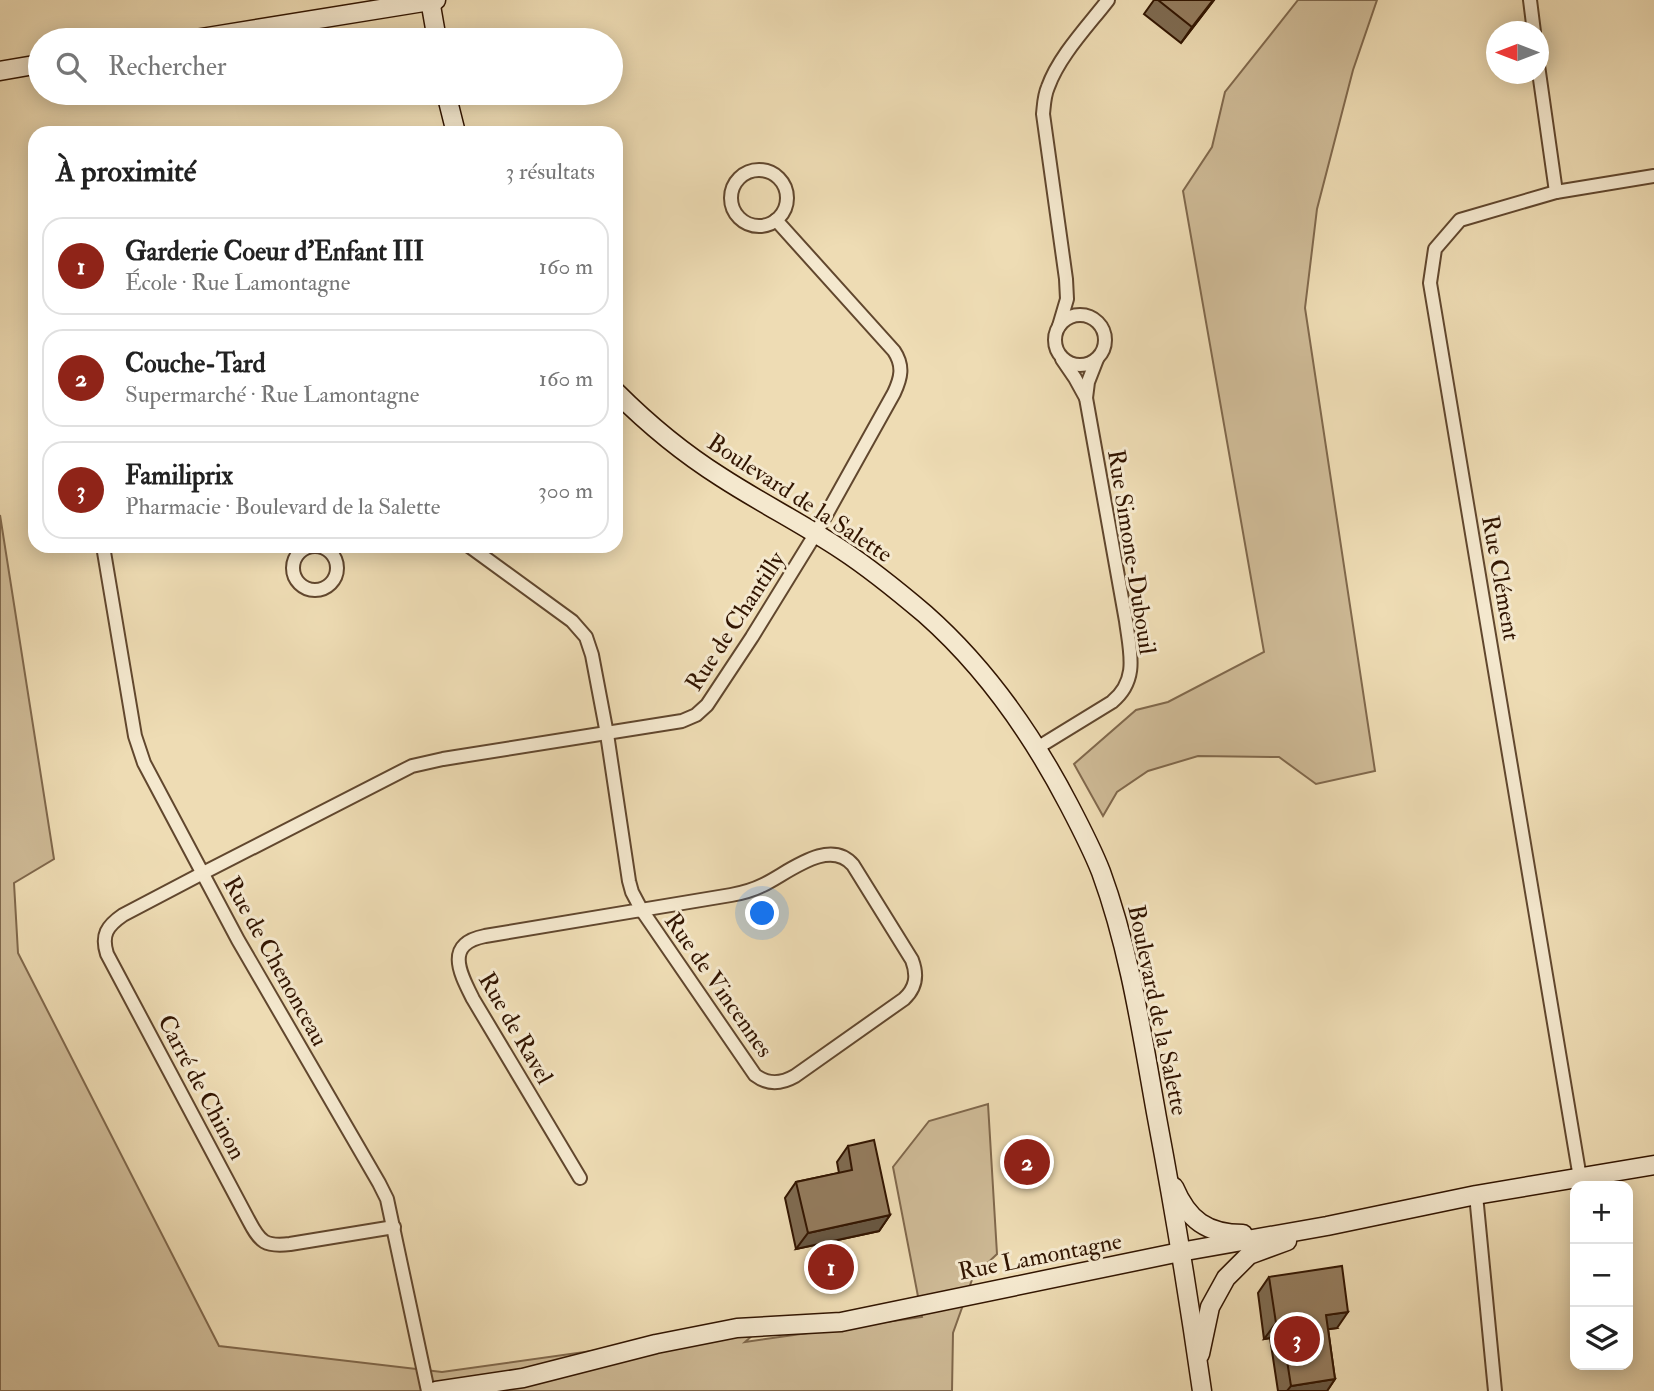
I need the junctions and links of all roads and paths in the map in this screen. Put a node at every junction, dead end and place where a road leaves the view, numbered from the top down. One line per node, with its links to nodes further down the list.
1 (430, 0): 2 (street); 6 (street); 7 (street)
2 (436, 0)
3 (1108, 0): 16 (street, Rue Simone-Dubouil)
4 (1530, 0): 5 (street)
5 (1533, 21)
6 (261, 28)
7 (435, 28)
8 (28, 66): 9 (street)
9 (0, 71)
10 (1541, 84): 14 (street)
11 (449, 105): 12 (street)
12 (454, 126)
13 (1654, 176): 14 (street, Rue Clément)
14 (1556, 192): 33 (street, Rue Clément)
15 (776, 220): 15 (street); 23 (street, Rue de Chantilly)
16 (1066, 279): 17 (street, Rue Simone-Dubouil); 18 (street, Rue Simone-Dubouil)
17 (1089, 316): 18 (street); 19 (street, Rue Simone-Dubouil)
18 (1059, 326): 20 (street, Rue Simone-Dubouil)
19 (1097, 358): 20 (street); 21 (street, Rue Simone-Dubouil)
20 (1062, 359): 21 (street, Rue Simone-Dubouil)
21 (1086, 398): 27 (street, Rue Simone-Dubouil)
22 (623, 399): 23 (street, Boulevard de la Salette)
23 (816, 533): 26 (street, Rue de Chantilly); 27 (street, Boulevard de la Salette)
24 (104, 553): 28 (street, Rue de Chenonceau)
25 (479, 553): 26 (street)
26 (607, 734): 28 (street, Rue de Chantilly); 29 (street, Rue de Vincennes)
27 (1037, 748): 31 (street, Boulevard de la Salette)
28 (203, 873): 36 (street, Rue de Chenonceau); 36 (street, Carré de Chinon)
29 (641, 909): 29 (street, Rue de Vincennes); 32 (street, Rue de Ravel)
30 (1654, 1165): 33 (street, Rue Lamontagne)
31 (1167, 1170): 37 (street); 38 (street, Boulevard de la Salette)
32 (580, 1178)
33 (1580, 1178): 34 (street, Rue Lamontagne)
34 (1476, 1195): 35 (street, Rue Lamontagne); 43 (street)
35 (1327, 1226): 37 (street, Rue Lamontagne); 39 (street)
36 (394, 1227): 40 (street, Rue de Chenonceau)
37 (1278, 1235): 38 (street, Rue Lamontagne)
38 (1180, 1252): 39 (street, Boulevard de la Salette); 41 (street, Rue Lamontagne)
39 (1198, 1364): 42 (street, Boulevard de la Salette)
40 (428, 1391)
41 (436, 1391)
42 (1202, 1391)
43 (1495, 1391)

